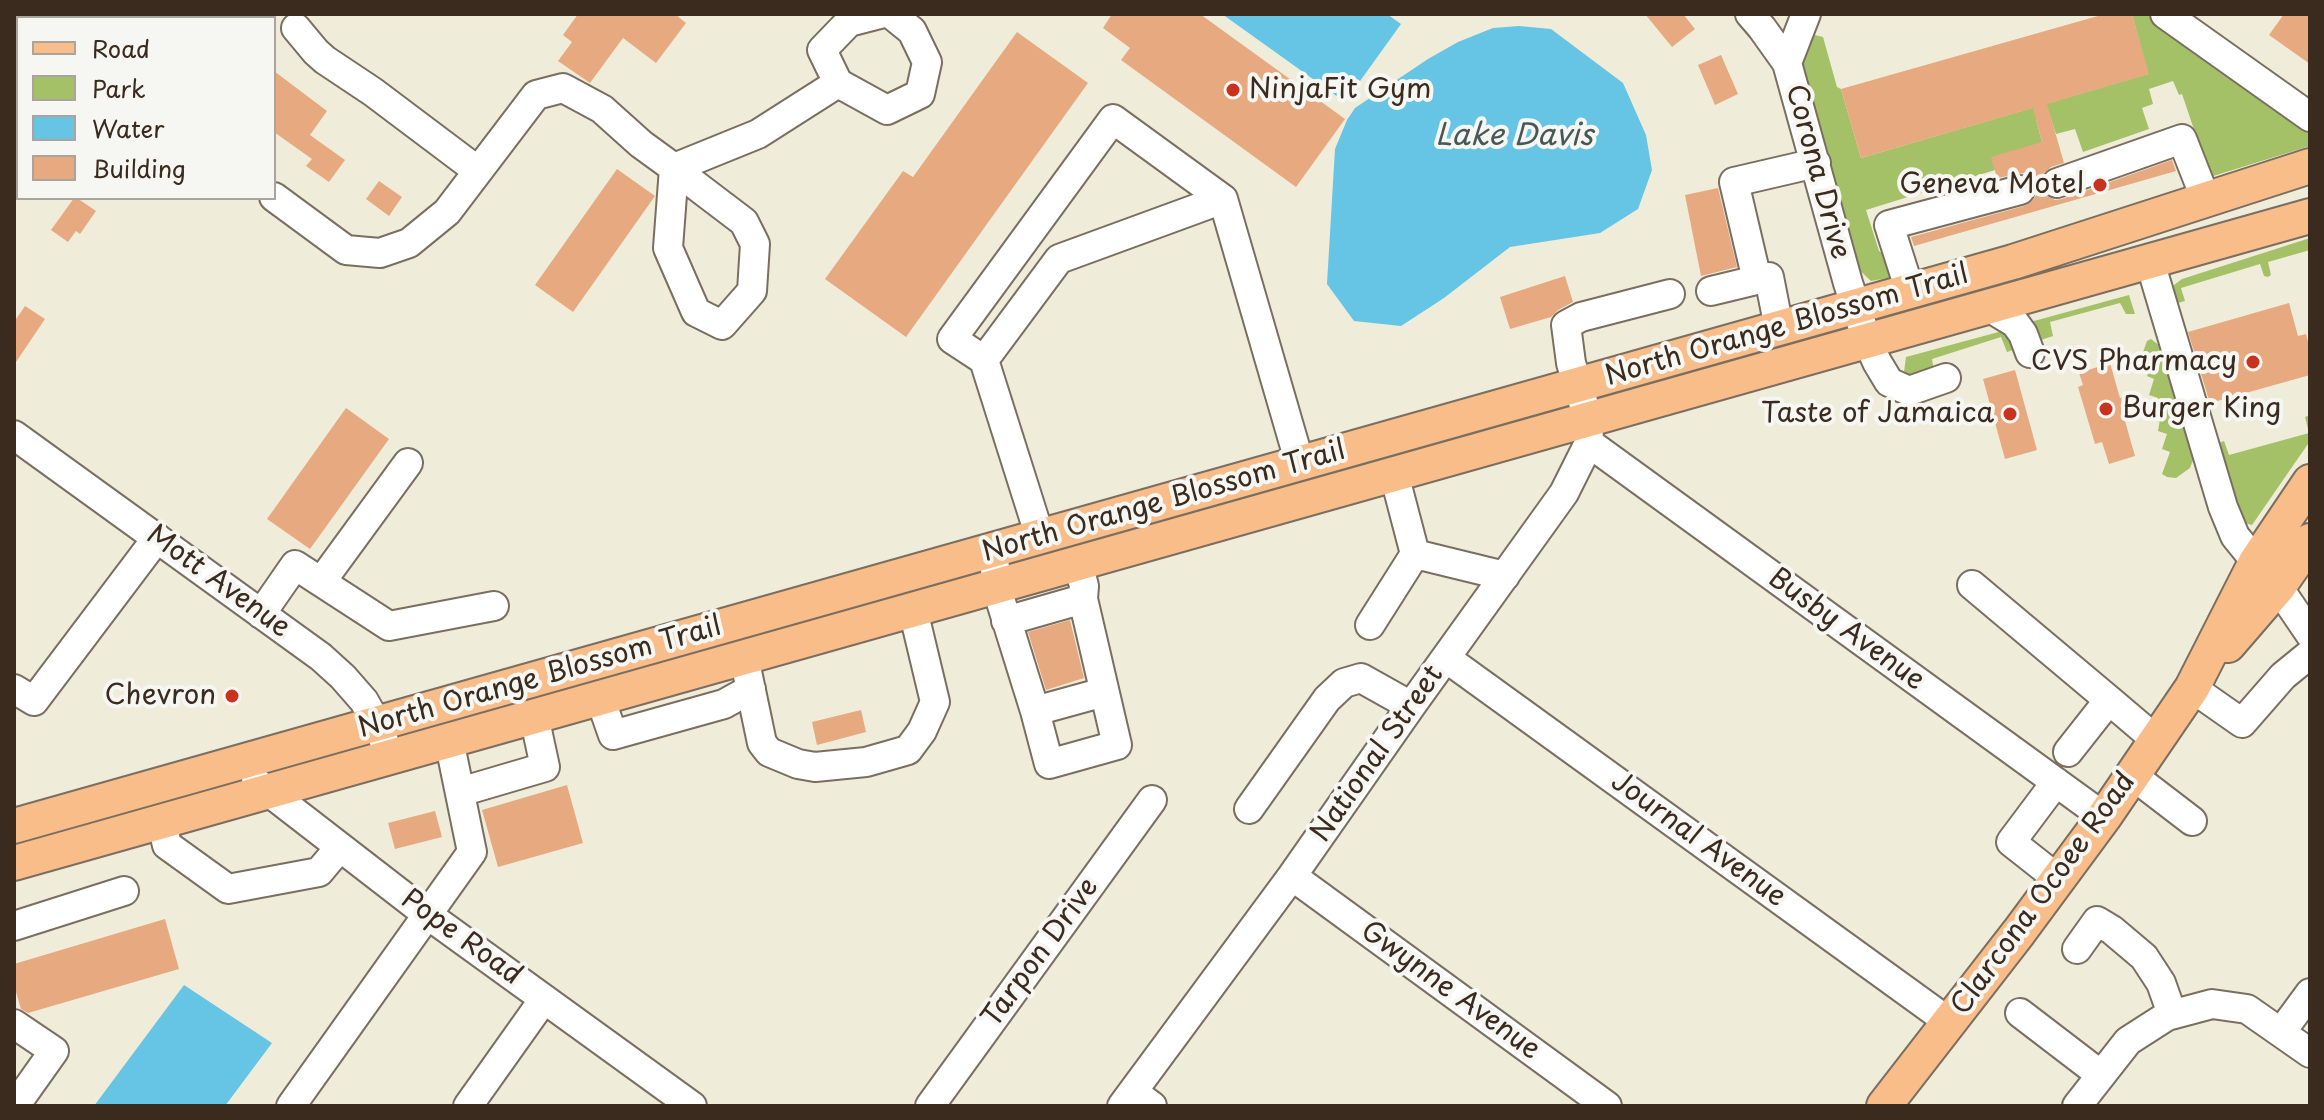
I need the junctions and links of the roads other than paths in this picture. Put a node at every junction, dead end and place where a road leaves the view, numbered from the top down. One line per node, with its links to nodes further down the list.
1 (880, 14): 8 (street)
2 (891, 14): 8 (street)
3 (1750, 14): 7 (street, Corona Drive)
4 (1806, 14): 7 (street)
5 (2165, 14): 9 (street)
6 (296, 28): 13 (street)
7 (1787, 63): 10 (street, Corona Drive)
8 (838, 83): 12 (street)
9 (2310, 117)
10 (1816, 163): 21 (street); 26 (street, Corona Drive)
11 (2310, 166): 18 (main road, North Orange Blossom Trail)
12 (674, 168): 12 (street); 13 (street)
13 (478, 171): 16 (street)
14 (2057, 183): 18 (street)
15 (2020, 190): 23 (street)
16 (276, 198)
17 (1223, 199): 30 (street); 30 (street); 36 (street)
18 (2206, 200): 23 (main road, North Orange Blossom Trail)
19 (2310, 216): 20 (main road, North Orange Blossom Trail)
20 (2150, 262): 25 (main road, North Orange Blossom Trail); 45 (street)
21 (1757, 280): 22 (street); 27 (street)
22 (1711, 291)
23 (1910, 291): 26 (main road, North Orange Blossom Trail)
24 (1670, 294): 32 (street)
25 (1987, 306): 28 (main road, North Orange Blossom Trail); 29 (street)
26 (1855, 307): 27 (main road, North Orange Blossom Trail); 28 (street, Corona Drive)
27 (1779, 328): 32 (main road, North Orange Blossom Trail)
28 (1867, 340): 31 (street, Corona Drive); 33 (main road, North Orange Blossom Trail)
29 (2030, 353)
30 (984, 360): 40 (street)
31 (1946, 378)
32 (1577, 386): 33 (street); 36 (main road, North Orange Blossom Trail)
33 (1588, 431): 37 (main road, North Orange Blossom Trail); 47 (street, National Street); 76 (street, Busby Avenue)
34 (14, 435): 41 (street, Mott Avenue)
35 (408, 463): 48 (street)
36 (1300, 464): 40 (main road, North Orange Blossom Trail)
37 (1394, 474): 44 (street); 46 (main road, North Orange Blossom Trail)
38 (2310, 482): 45 (main road, Clarcona Ocoee Road)
39 (2310, 498): 51 (main road)
40 (1040, 537): 43 (main road, North Orange Blossom Trail)
41 (157, 538): 55 (street, Mott Avenue); 63 (street)
42 (2310, 541): 51 (main road, Clarcona Ocoee Road)
43 (994, 550): 50 (street); 69 (main road, North Orange Blossom Trail)
44 (1415, 554): 47 (street); 57 (street)
45 (2256, 562): 62 (main road, Clarcona Ocoee Road)
46 (1078, 563): 50 (main road, North Orange Blossom Trail); 52 (street)
47 (1505, 576): 60 (street, National Street)
48 (321, 582): 53 (street); 55 (street)
49 (1972, 585): 65 (street)
50 (996, 586): 54 (main road, North Orange Blossom Trail); 56 (street)
51 (2278, 587): 58 (street); 62 (main road, Clarcona Ocoee Road)
52 (1083, 599): 56 (street); 64 (street)
53 (494, 606)
54 (913, 610): 61 (main road, North Orange Blossom Trail); 61 (street)
55 (261, 614): 69 (street, Mott Avenue)
56 (1006, 621): 67 (street)
57 (1370, 625)
58 (2310, 634)
59 (2310, 654): 62 (street)
60 (1446, 658): 66 (street, National Street); 97 (street, Journal Avenue)
61 (748, 673): 68 (main road, North Orange Blossom Trail)
62 (2195, 683): 71 (main road, Clarcona Ocoee Road)
63 (14, 689)
64 (1104, 692): 67 (street); 67 (street)
65 (2109, 700): 71 (street); 72 (street)
66 (1411, 706): 80 (street); 87 (street, National Street)
67 (1035, 711)
68 (534, 716): 70 (main road, North Orange Blossom Trail); 78 (street)
69 (377, 724): 73 (street, Mott Avenue); 74 (main road, North Orange Blossom Trail)
70 (449, 740): 73 (main road, North Orange Blossom Trail); 78 (street)
71 (2156, 740): 75 (main road, Clarcona Ocoee Road)
72 (2068, 752)
73 (390, 757): 77 (main road, North Orange Blossom Trail)
74 (233, 765): 77 (street, Pope Road); 84 (main road, North Orange Blossom Trail)
75 (2132, 775): 81 (main road, Clarcona Ocoee Road); 83 (street)
76 (2056, 782): 81 (street, Busby Avenue); 88 (street)
77 (268, 791): 82 (main road, North Orange Blossom Trail); 85 (street, Pope Road)
78 (460, 792): 90 (street)
79 (1152, 800): 107 (street, Tarpon Drive)
80 (1249, 809)
81 (2104, 817): 88 (main road, Clarcona Ocoee Road)
82 (161, 821): 85 (street); 86 (main road, North Orange Blossom Trail)
83 (2192, 821)
84 (14, 826)
85 (340, 847): 90 (street, Pope Road)
86 (14, 863)
87 (1292, 876): 102 (street, National Street); 108 (street, Gwynne Avenue)
88 (2058, 879): 97 (main road, Clarcona Ocoee Road)
89 (124, 891): 91 (street)
90 (428, 915): 94 (street, Pope Road); 104 (street)
91 (14, 926)
92 (2077, 949): 96 (street)
93 (2310, 993): 99 (street)
94 (544, 999): 105 (street); 106 (street, Pope Road)
95 (2020, 1013): 101 (street)
96 (2172, 1014): 99 (street); 101 (street)
97 (1949, 1022): 109 (main road, Clarcona Ocoee Road)
98 (15, 1026): 103 (street)
99 (2282, 1031): 100 (street)
100 (2308, 1048)
101 (2101, 1075): 110 (street)
102 (1136, 1101)
103 (15, 1106)
104 (291, 1106)
105 (468, 1106)
106 (692, 1106)
107 (930, 1106)
108 (1607, 1106)
109 (1884, 1106)
110 (2077, 1106)

